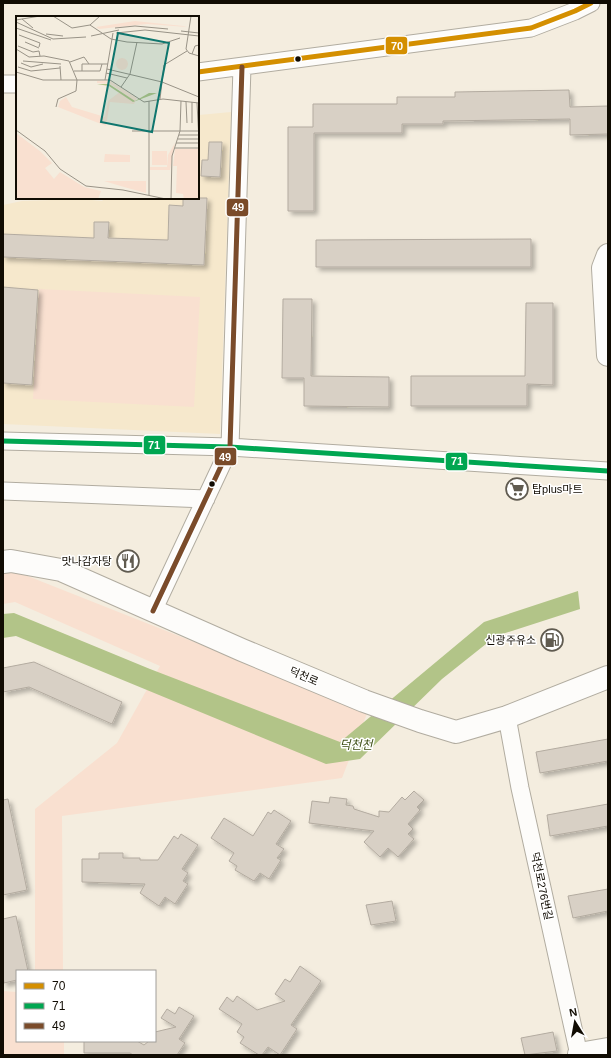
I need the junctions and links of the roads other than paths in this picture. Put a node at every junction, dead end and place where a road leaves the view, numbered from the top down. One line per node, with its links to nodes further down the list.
1 (591, 3): 2 (street)
2 (242, 67): 3 (street); 9 (street)
3 (199, 72)
4 (3, 84): 5 (street)
5 (16, 84)
6 (608, 255): 7 (main road)
7 (608, 356)
8 (3, 441): 9 (street)
9 (230, 447): 10 (street); 12 (street)
10 (608, 471)
11 (3, 491): 12 (street)
12 (206, 499): 14 (street)
13 (3, 562): 14 (main road, 덕천로)
14 (153, 610): 16 (main road, 덕천로)
15 (608, 677): 16 (main road, 덕천로)
16 (506, 717): 19 (street, 덕천로276번길)
17 (608, 1049): 19 (main road)
18 (576, 1055): 19 (street)
19 (579, 1055)

